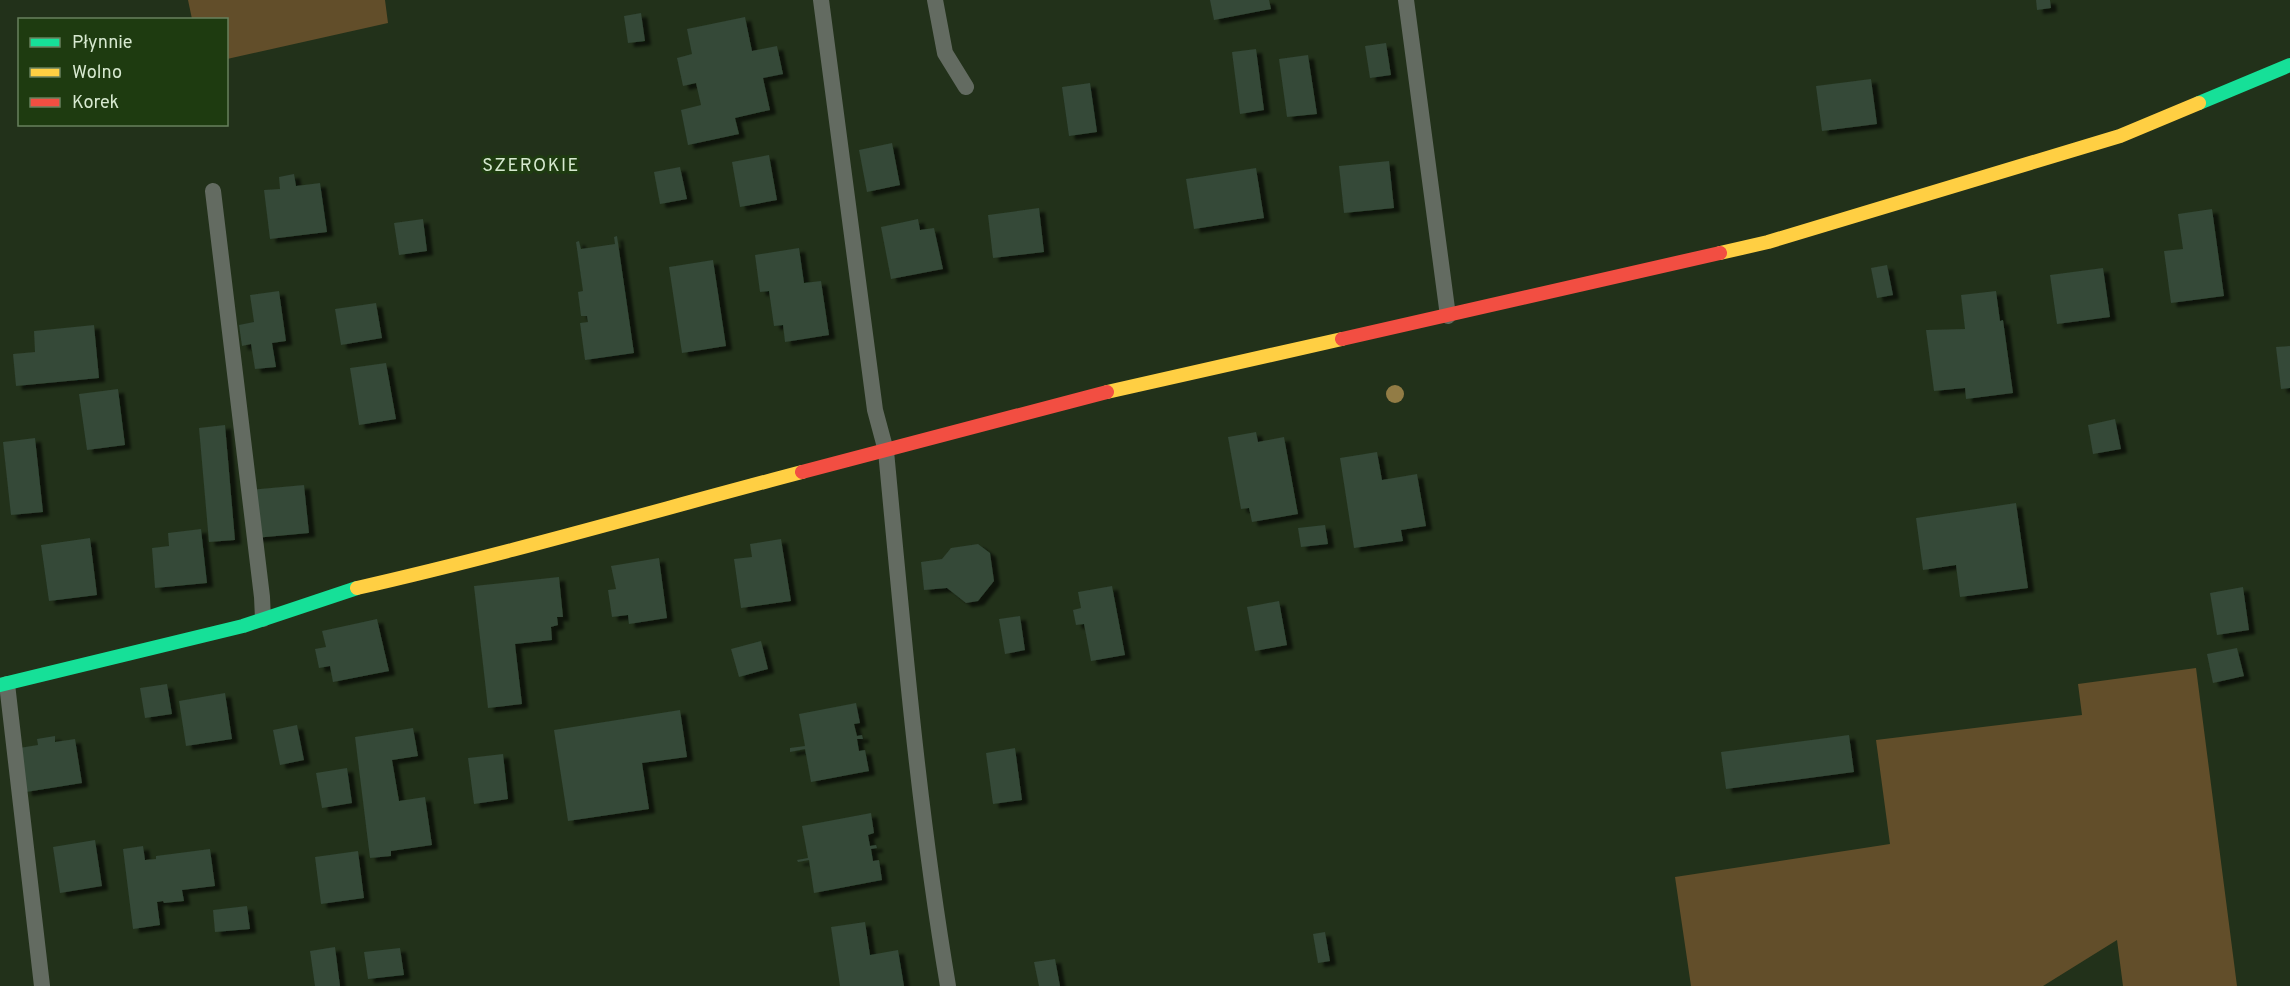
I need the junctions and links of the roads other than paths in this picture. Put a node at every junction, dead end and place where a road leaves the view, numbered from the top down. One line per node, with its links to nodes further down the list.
1 (821, 0): 8 (lane)
2 (935, 0): 5 (lane)
3 (1406, 0): 7 (lane)
4 (2290, 65): 7 (street)
5 (966, 87)
6 (213, 191): 9 (lane)
7 (1448, 316): 8 (street)
8 (886, 451): 9 (street); 12 (lane)
9 (262, 619): 10 (street)
10 (4, 684): 11 (lane)
11 (42, 986)
12 (948, 986)

